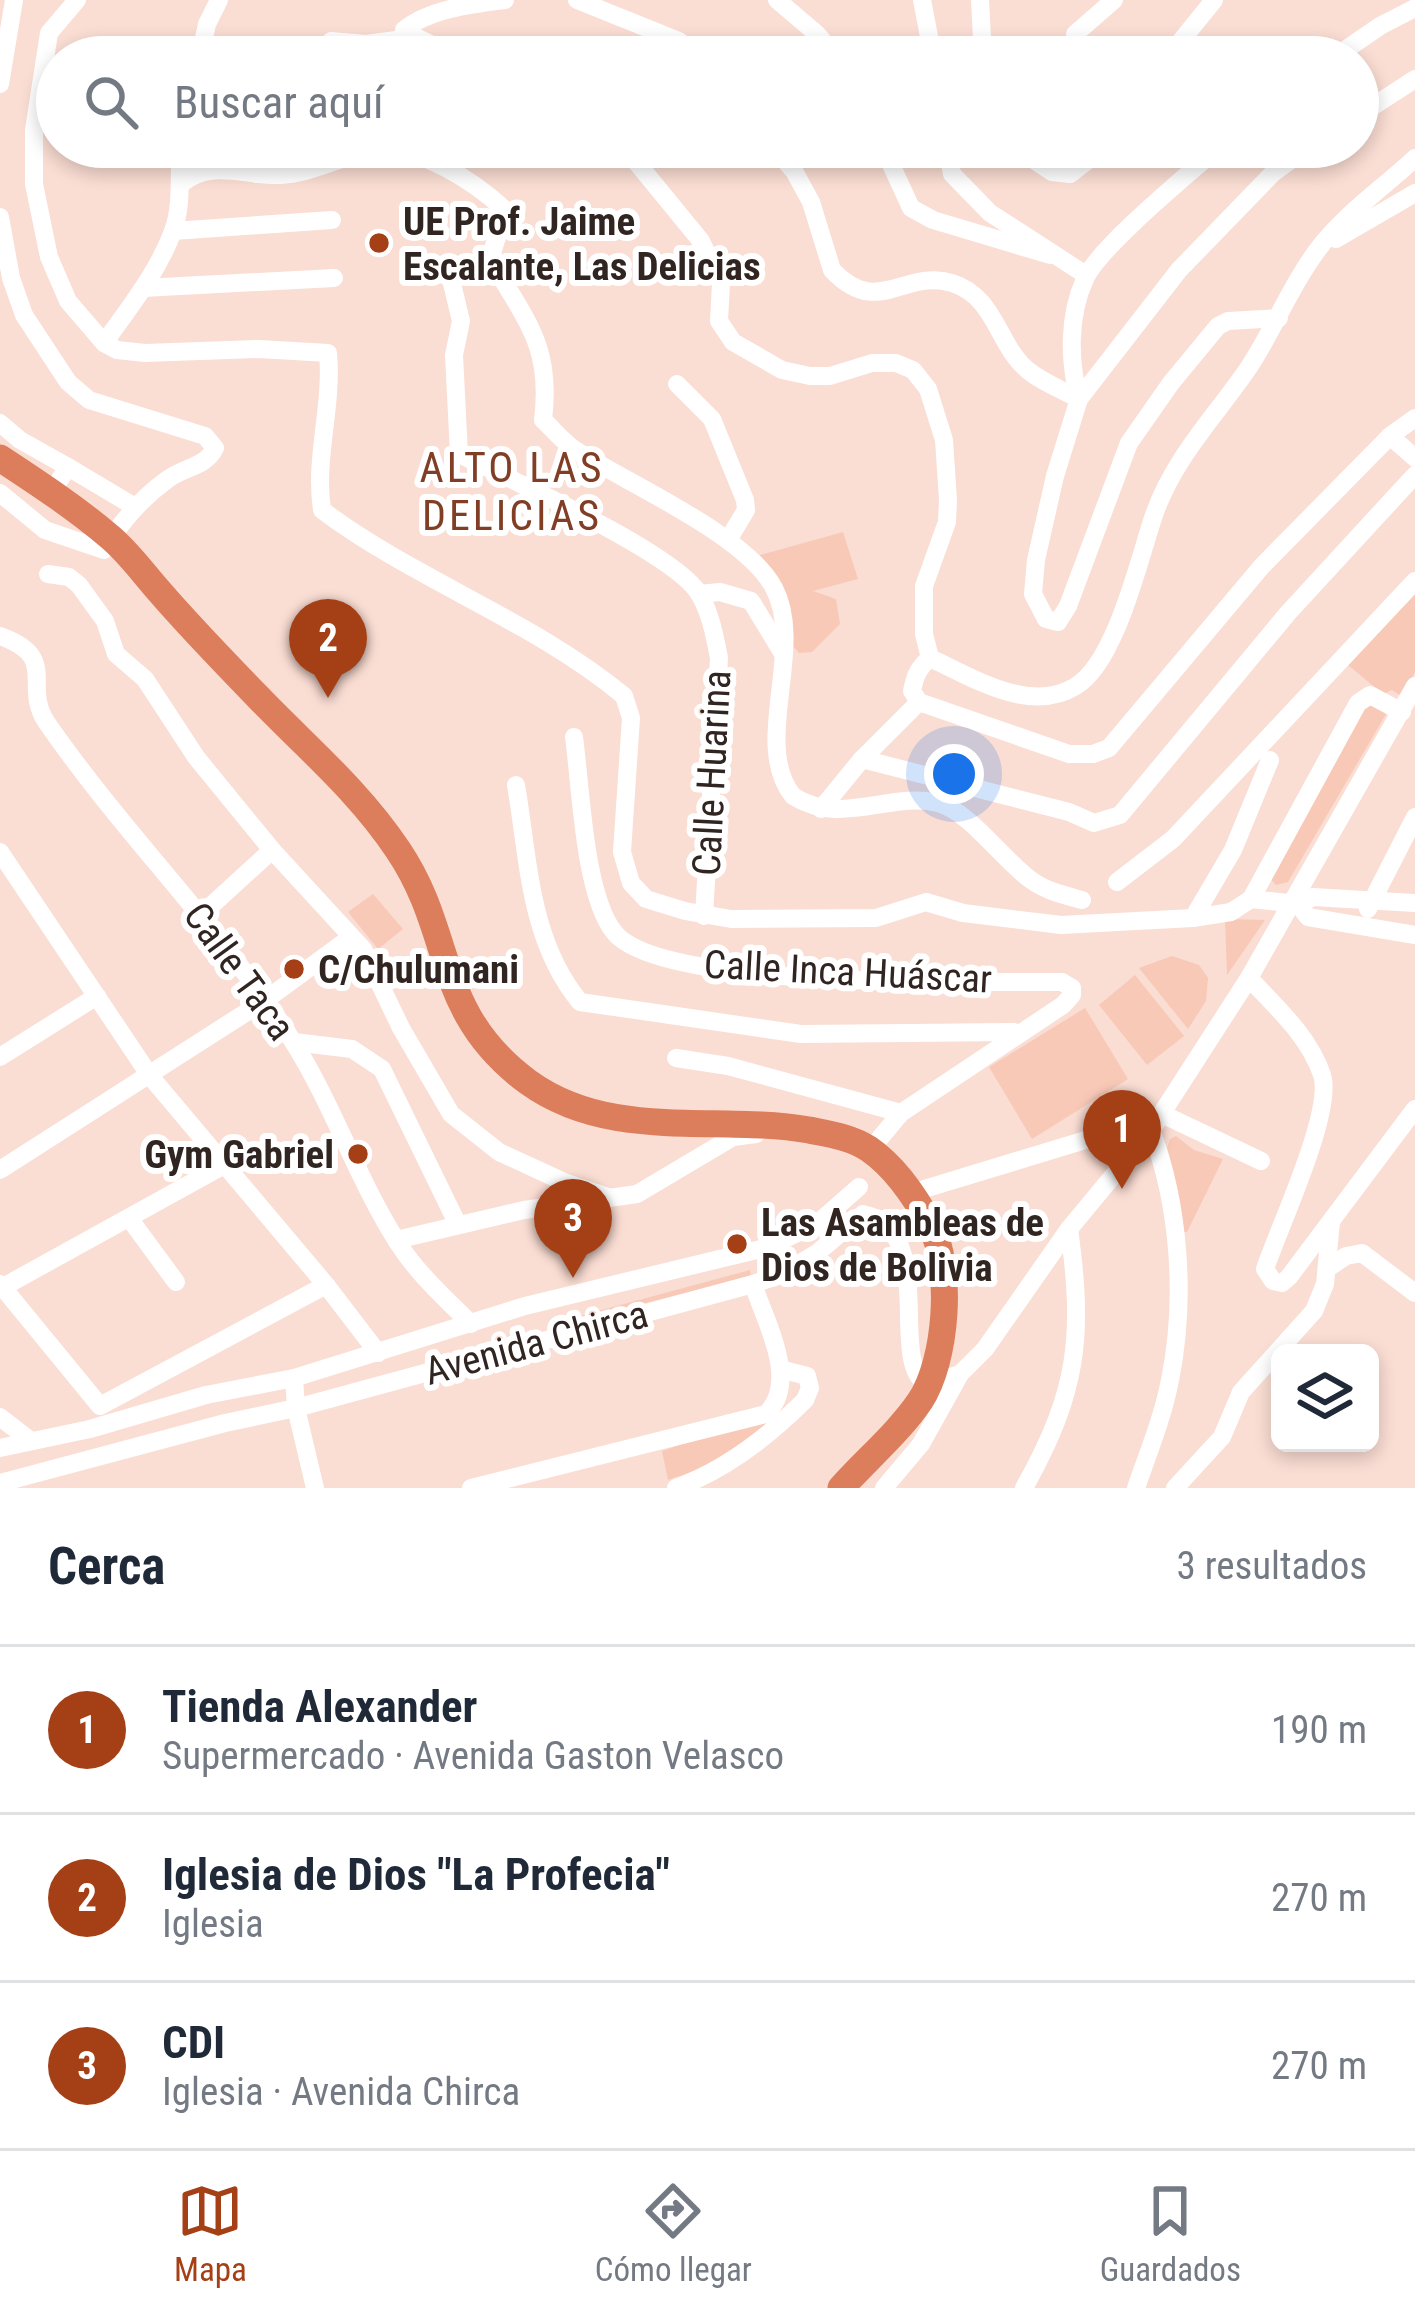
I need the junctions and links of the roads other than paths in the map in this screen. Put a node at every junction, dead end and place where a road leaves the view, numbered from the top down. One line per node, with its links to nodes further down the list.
1 (14, 0): 24 (street)
2 (77, 0): 14 (street)
3 (219, 0): 15 (street)
4 (505, 0): 11 (street)
5 (577, 0): 17 (street)
6 (777, 0): 18 (street)
7 (922, 0): 19 (street)
8 (980, 0): 20 (street)
9 (1114, 0): 13 (street)
10 (1214, 0): 21 (street)
11 (473, 2): 16 (street)
12 (1415, 8): 22 (street)
13 (1075, 34)
14 (48, 36)
15 (204, 36)
16 (405, 36)
17 (667, 36)
18 (819, 36)
19 (929, 36)
20 (982, 36)
21 (1185, 36)
22 (1365, 36)
23 (1415, 80): 25 (street)
24 (0, 84)
25 (1379, 103)
26 (36, 127): 54 (street)
27 (1415, 158): 47 (street)
28 (181, 168): 41 (street)
29 (256, 168): 40 (street)
30 (315, 168): 40 (street)
31 (437, 168): 68 (street)
32 (641, 168): 74 (street)
33 (790, 168): 56 (street)
34 (893, 168): 48 (street)
35 (951, 168): 48 (street)
36 (1046, 168): 37 (street)
37 (1078, 168)
38 (1197, 168): 50 (street)
39 (1280, 168): 56 (street)
40 (256, 174): 41 (street)
41 (181, 184): 46 (street)
42 (1408, 197): 44 (street); 47 (street)
43 (0, 217): 66 (street)
44 (1415, 217)
45 (332, 220): 46 (street)
46 (173, 231): 52 (street)
47 (1324, 242): 53 (street)
48 (1051, 255): 50 (street)
49 (449, 271): 71 (street)
50 (1086, 275): 56 (street)
51 (334, 278): 52 (street)
52 (143, 288): 54 (street)
53 (1279, 318): 56 (street); 74 (street)
54 (104, 344): 93 (street)
55 (677, 384): 68 (street)
56 (1079, 399)
57 (1415, 418): 59 (street)
58 (0, 423): 62 (street)
59 (1390, 436): 61 (street); 76 (street)
60 (0, 458): 65 (highway)
61 (1415, 458)
62 (68, 467): 65 (street); 66 (street)
63 (1415, 475): 79 (street)
64 (0, 493): 67 (street)
65 (51, 493): 67 (highway)
66 (136, 507): 67 (street)
67 (111, 538): 109 (highway)
68 (728, 540): 73 (street)
69 (48, 574): 84 (street)
70 (1415, 581): 86 (street)
71 (699, 594): 73 (street); 93 (street, Calle Huarina)
72 (0, 636): 92 (street, Calle Taca)
73 (782, 652): 82 (street)
74 (931, 658): 76 (street)
75 (1415, 686): 77 (street)
76 (919, 702): 79 (street)
77 (1402, 712): 87 (street); 90 (street)
78 (574, 737): 101 (street, Calle Inca Huáscar)
79 (862, 759): 82 (street)
80 (1270, 760): 94 (street)
81 (516, 785): 101 (street)
82 (821, 809): 88 (street)
83 (1415, 817): 89 (street)
84 (272, 850): 92 (street); 97 (street)
85 (2, 860): 99 (street)
86 (1117, 882)
87 (1251, 899): 90 (street); 94 (street)
88 (1082, 900)
89 (1371, 901): 90 (street); 91 (street); 95 (street)
90 (1293, 903): 95 (street); 98 (street)
91 (1415, 903)
92 (201, 915): 100 (street, Calle Taca)
93 (704, 916): 94 (street)
94 (1193, 918)
95 (1361, 925): 96 (street)
96 (1415, 935)
97 (350, 938): 100 (street); 117 (street)
98 (1249, 978): 108 (street); 119 (street)
99 (97, 996): 103 (street); 105 (street)
100 (265, 1001): 102 (street, Calle Taca); 105 (street)
101 (1016, 1033): 107 (street)
102 (293, 1042): 120 (street); 123 (street, Calle Taca)
103 (0, 1057)
104 (676, 1058): 107 (street)
105 (150, 1076): 113 (street); 114 (street)
106 (1415, 1109): 119 (street)
107 (901, 1113): 111 (street)
108 (1156, 1122): 112 (street); 121 (street); 148 (street)
109 (764, 1124): 111 (highway); 117 (street)
110 (1125, 1128): 116 (street)
111 (870, 1150): 116 (highway)
112 (1261, 1161)
113 (224, 1165): 118 (street); 128 (street)
114 (0, 1170)
115 (859, 1187): 122 (street, Avenida Chirca)
116 (911, 1193): 136 (highway)
117 (608, 1197): 120 (street)
118 (129, 1218): 126 (street); 129 (street)
119 (1331, 1222): 125 (street)
120 (458, 1225): 123 (street)
121 (1069, 1229): 134 (street); 147 (street)
122 (799, 1232): 124 (street); 131 (street, Avenida Chirca)
123 (396, 1240): 131 (street, Calle Taca)
124 (830, 1242): 127 (street, Avenida Chirca); 136 (street, Avenida Chirca)
125 (1328, 1268): 130 (street); 149 (street)
126 (176, 1282)
127 (753, 1284): 133 (street); 137 (street, Avenida Chirca)
128 (326, 1285): 129 (street); 132 (street)
129 (1, 1286)
130 (1415, 1293)
131 (471, 1324): 132 (street, Avenida Chirca)
132 (378, 1353): 135 (street, Avenida Chirca)
133 (780, 1370): 143 (street); 144 (street)
134 (960, 1374): 136 (street); 146 (street)
135 (294, 1378): 137 (street); 139 (street, Avenida Chirca)
136 (927, 1384): 145 (highway)
137 (296, 1408): 141 (street, Avenida Chirca); 142 (street)
138 (0, 1417): 139 (street)
139 (31, 1441): 140 (street, Avenida Chirca)
140 (0, 1448)
141 (0, 1483)
142 (316, 1488)
143 (470, 1488)
144 (676, 1488)
145 (841, 1488)
146 (884, 1488)
147 (1024, 1488)
148 (1136, 1488)
149 (1175, 1488)

